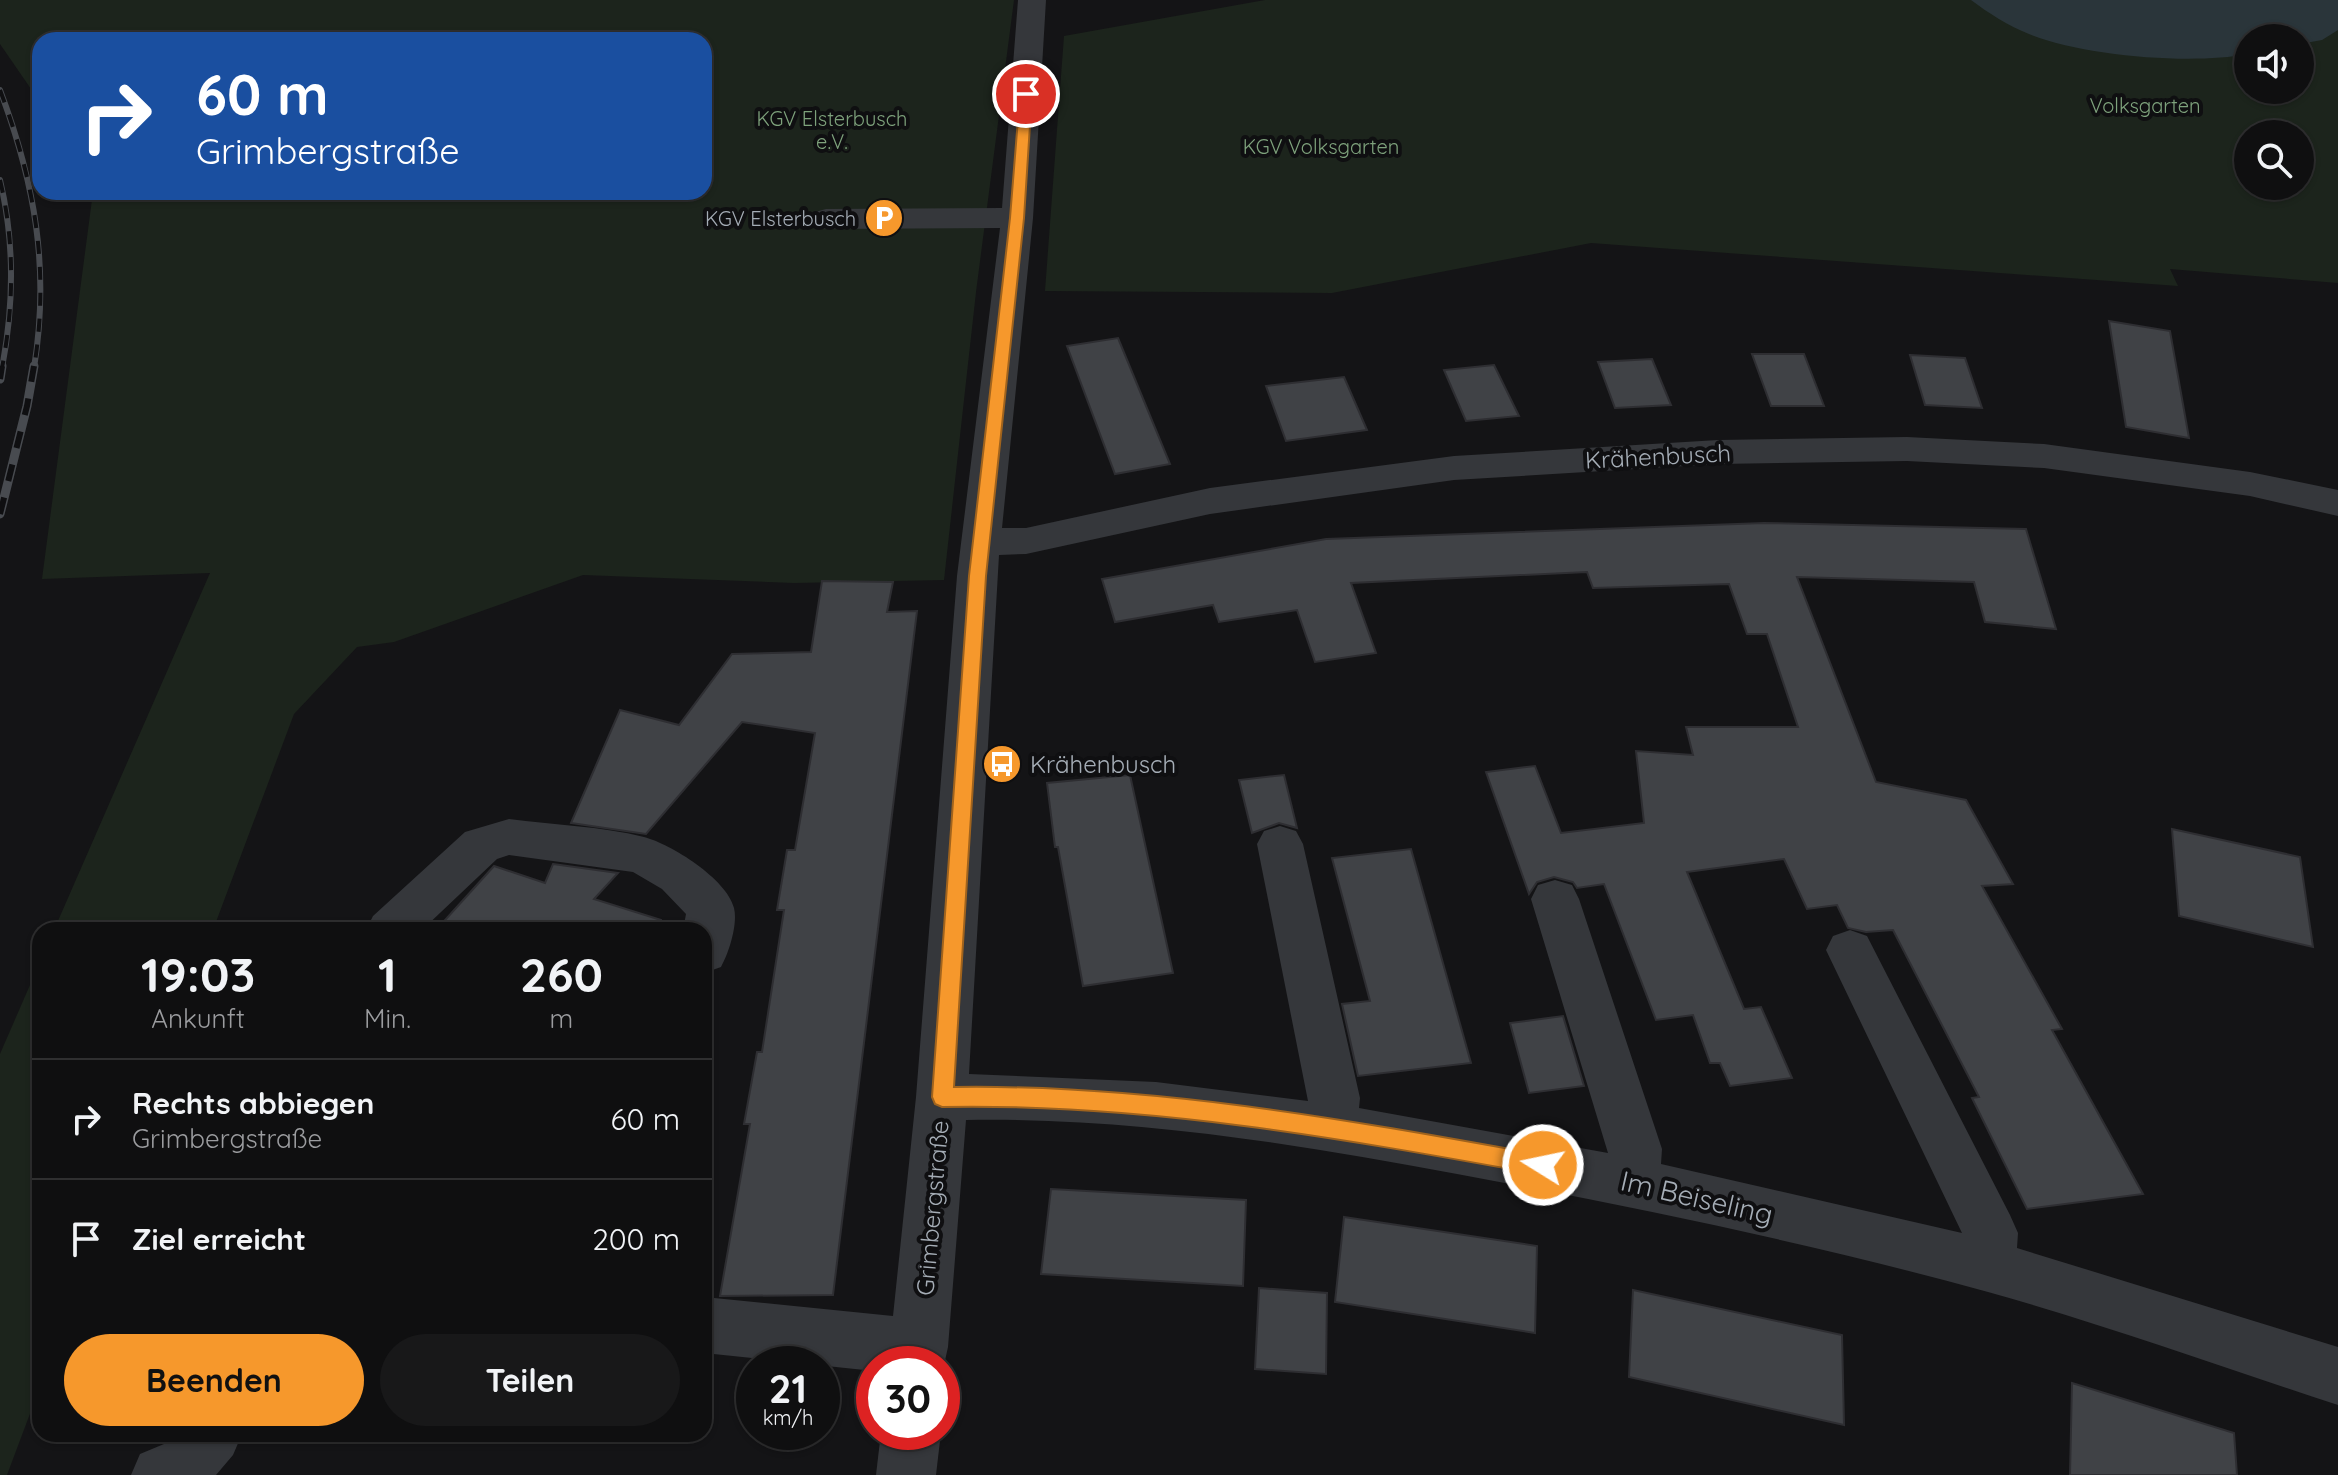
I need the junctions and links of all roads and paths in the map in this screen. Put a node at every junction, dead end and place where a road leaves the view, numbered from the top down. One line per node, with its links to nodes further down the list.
1 (1032, 0): 2 (street, Grimbergstraße)
2 (1017, 218): 3 (street); 5 (street, Grimbergstraße)
3 (826, 219)
4 (2338, 503): 5 (street, Krähenbusch)
5 (982, 542): 11 (street, Grimbergstraße)
6 (1280, 844): 12 (street)
7 (1555, 899): 13 (street)
8 (399, 922): 9 (street)
9 (709, 922)
10 (1850, 950): 14 (street)
11 (942, 1097): 12 (street, Im Beiseling); 16 (street, Grimbergstraße)
12 (1331, 1127): 13 (street, Im Beiseling)
13 (1634, 1182): 14 (street, Im Beiseling)
14 (1989, 1266): 18 (street, Im Beiseling)
15 (712, 1326): 17 (street)
16 (919, 1346)
17 (856, 1347)
18 (2338, 1376)
19 (205, 1442): 21 (street)
20 (909, 1450): 22 (street)
21 (161, 1475)
22 (906, 1475)

